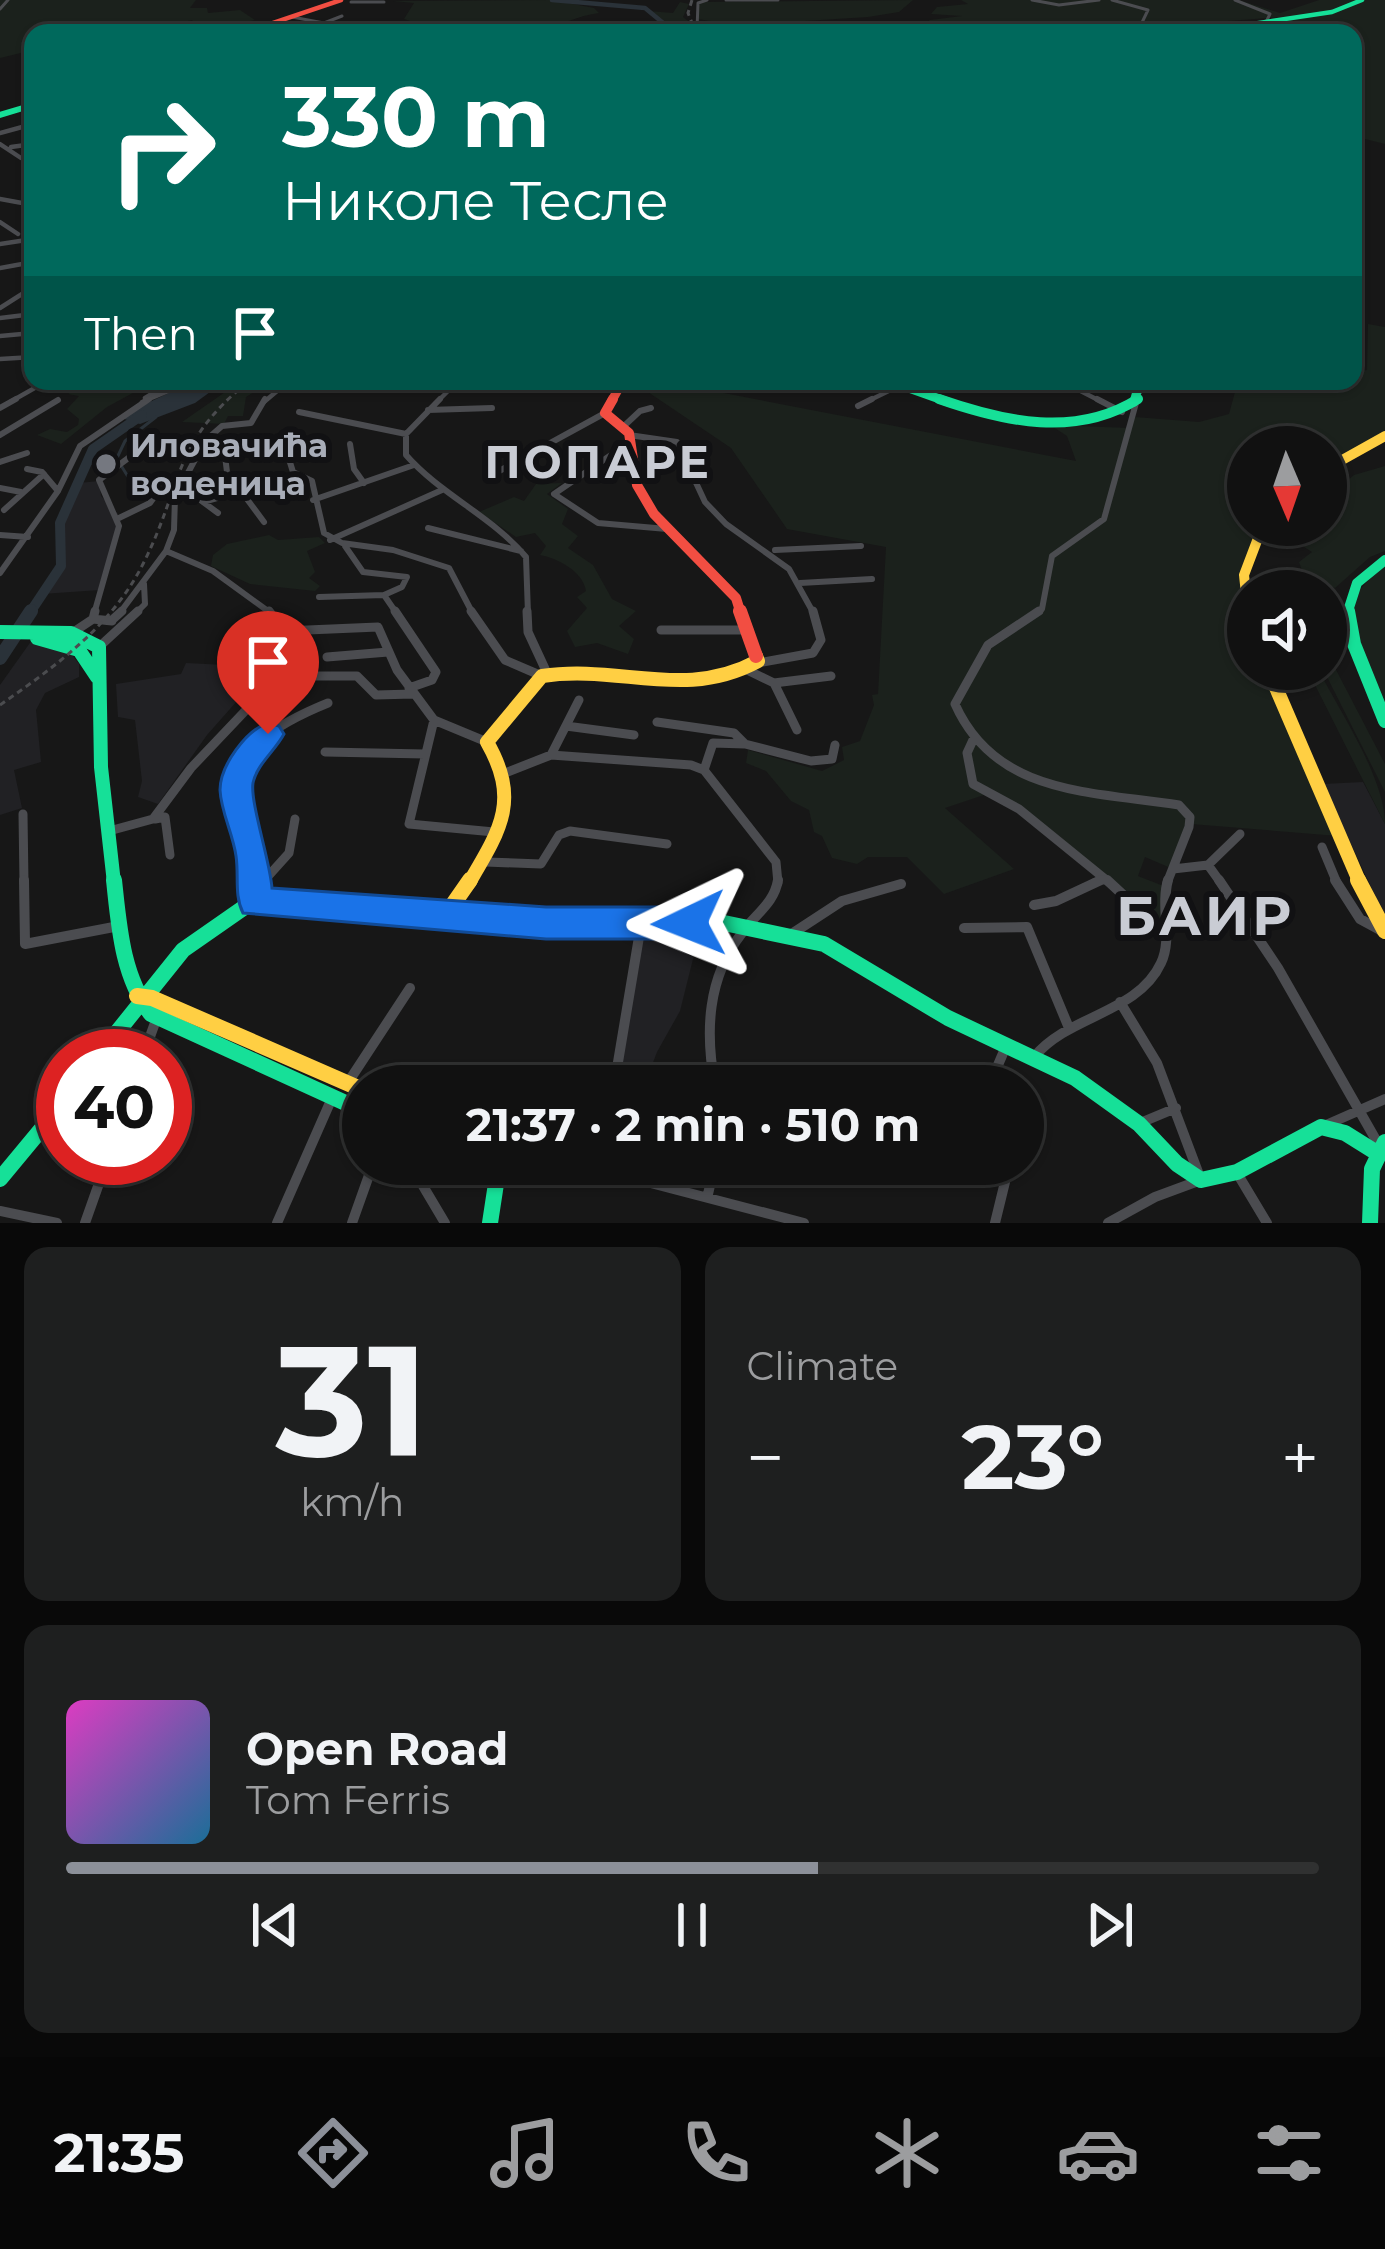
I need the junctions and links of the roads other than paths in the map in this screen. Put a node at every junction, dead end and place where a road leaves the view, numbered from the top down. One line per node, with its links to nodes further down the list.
1 (8, 0): 14 (street)
2 (726, 0): 10 (street)
3 (778, 0): 10 (street)
4 (1032, 0): 5 (street)
5 (1099, 0)
6 (1112, 0): 17 (street)
7 (1235, 0): 15 (street)
8 (1362, 0): 15 (street)
9 (384, 2): 11 (street)
10 (745, 2): 13 (street)
11 (346, 4): 12 (street); 16 (street)
12 (379, 8)
13 (748, 8)
14 (0, 9)
15 (1266, 18): 18 (street); 19 (street)
16 (265, 24)
17 (1143, 24)
18 (1227, 24)
19 (1265, 24)
20 (2, 225): 21 (street)
21 (18, 234)
22 (31, 390): 35 (street)
23 (159, 390): 33 (street)
24 (170, 390): 33 (street)
25 (278, 390): 58 (street)
26 (448, 390): 38 (street)
27 (618, 390): 40 (street)
28 (884, 390): 34 (street)
29 (913, 390): 41 (street)
30 (1079, 390): 41 (street)
31 (1139, 392): 41 (street); 115 (street)
32 (58, 400): 44 (street)
33 (133, 406): 61 (street)
34 (858, 406)
35 (0, 408)
36 (492, 408): 38 (street)
37 (651, 408): 43 (street)
38 (426, 410): 42 (street)
39 (299, 412): 42 (street)
40 (605, 412): 43 (street); 55 (street)
41 (1124, 413)
42 (406, 434): 53 (street)
43 (628, 434): 72 (street); 72 (street); 78 (street)
44 (0, 435)
45 (1385, 436): 51 (street)
46 (284, 443): 65 (street)
47 (147, 444): 69 (street)
48 (350, 444): 57 (street)
49 (224, 448): 62 (street)
50 (27, 453): 52 (street)
51 (1347, 457)
52 (0, 462)
53 (414, 465): 57 (street); 60 (street)
54 (27, 469): 56 (street)
55 (502, 470)
56 (44, 474): 61 (street); 63 (street)
57 (364, 483): 65 (street)
58 (180, 485): 66 (street); 79 (street)
59 (0, 488): 63 (street)
60 (442, 490): 75 (street); 80 (street)
61 (58, 491): 74 (street)
62 (238, 492): 66 (street); 70 (street)
63 (22, 493): 67 (street)
64 (157, 493): 69 (street)
65 (314, 500): 75 (street)
66 (203, 502): 68 (street)
67 (4, 510)
68 (218, 514)
69 (118, 518): 88 (street)
70 (264, 522)
71 (428, 527): 80 (street)
72 (667, 529): 92 (street)
73 (0, 535): 74 (street)
74 (29, 537): 82 (street)
75 (330, 540): 76 (street)
76 (345, 546): 86 (street); 100 (street)
77 (861, 546): 78 (street)
78 (774, 550): 84 (street)
79 (166, 551): 85 (street); 93 (street)
80 (522, 551): 100 (street)
81 (1385, 560): 110 (street)
82 (0, 573)
83 (872, 579): 84 (street)
84 (800, 583): 99 (street)
85 (144, 584): 89 (street); 90 (street)
86 (384, 595): 87 (street); 106 (street)
87 (319, 598)
88 (93, 619): 89 (street); 95 (street)
89 (111, 621): 90 (street)
90 (123, 623): 96 (street)
91 (661, 630): 92 (street)
92 (751, 630): 99 (street)
93 (284, 632): 97 (street); 101 (street)
94 (0, 635): 95 (street)
95 (66, 637): 96 (street); 103 (street)
96 (99, 647): 103 (street)
97 (388, 652): 98 (street); 106 (street)
98 (326, 657)
99 (752, 666): 100 (street); 104 (street)
100 (544, 675): 116 (street)
101 (271, 676): 106 (street); 126 (street)
102 (831, 676): 104 (street)
103 (97, 677): 127 (street)
104 (774, 683): 113 (street)
105 (1277, 690): 147 (street)
106 (411, 691): 109 (street)
107 (579, 700): 112 (street)
108 (328, 703): 139 (street)
109 (434, 720): 116 (street); 120 (street)
110 (1385, 721)
111 (656, 722): 117 (street)
112 (566, 726): 114 (street); 121 (street)
113 (797, 730)
114 (634, 735)
115 (973, 740): 135 (street); 136 (street)
116 (487, 742): 123 (street)
117 (745, 743): 118 (street); 122 (street)
118 (835, 745)
119 (325, 752): 120 (street)
120 (425, 754): 128 (street)
121 (551, 755): 122 (street); 123 (street)
122 (704, 770): 146 (street)
123 (505, 773): 128 (street)
124 (23, 814): 143 (street)
125 (295, 819): 139 (street)
126 (153, 820): 127 (street); 132 (street)
127 (109, 831): 143 (street)
128 (494, 832): 133 (street)
129 (1240, 834): 134 (street)
130 (667, 844): 133 (street)
131 (1322, 847): 147 (street)
132 (170, 855)
133 (485, 862): 138 (street)
134 (1208, 865): 135 (street); 169 (street)
135 (1172, 869): 148 (street)
136 (1104, 878): 140 (street); 148 (street)
137 (901, 884): 149 (street)
138 (470, 890): 141 (street); 142 (street)
139 (256, 895): 141 (street); 151 (street)
140 (1034, 904)
141 (447, 913): 142 (street)
142 (472, 917): 145 (street)
143 (119, 926): 151 (street)
144 (964, 928): 154 (street)
145 (640, 929): 146 (street); 160 (street)
146 (744, 929): 149 (street); 161 (street)
147 (1385, 932)
148 (1164, 933): 152 (street)
149 (789, 936): 157 (street)
150 (410, 988): 159 (street)
151 (137, 996): 153 (street); 155 (street); 163 (street)
152 (1120, 1002): 154 (street); 168 (street)
153 (156, 1018): 156 (street); 165 (street)
154 (1069, 1028): 158 (street)
155 (116, 1029)
156 (152, 1029)
157 (1007, 1044): 158 (street); 162 (street)
158 (1035, 1056): 170 (street)
159 (360, 1065)
160 (617, 1065)
161 (713, 1065)
162 (998, 1065)
163 (342, 1080)
164 (342, 1088): 165 (street)
165 (332, 1097): 167 (street); 188 (street)
166 (1385, 1099): 169 (street)
167 (342, 1102)
168 (1177, 1108): 170 (street); 176 (street)
169 (1358, 1111): 171 (street); 173 (street)
170 (1139, 1124): 176 (street)
171 (1321, 1127): 173 (street); 174 (street)
172 (36, 1136): 175 (street)
173 (1381, 1147): 196 (street)
174 (1237, 1172): 176 (street); 195 (street)
175 (0, 1179)
176 (1202, 1180): 194 (street)
177 (98, 1185): 187 (street)
178 (366, 1185): 189 (street)
179 (422, 1185): 190 (street)
180 (496, 1185): 191 (street)
181 (674, 1185): 184 (street)
182 (710, 1185): 184 (street)
183 (1004, 1185): 193 (street)
184 (708, 1194): 192 (street)
185 (0, 1210): 186 (street)
186 (57, 1223)
187 (85, 1223)
188 (277, 1223)
189 (352, 1223)
190 (445, 1223)
191 (490, 1223)
192 (804, 1223)
193 (995, 1223)
194 (1108, 1223)
195 (1267, 1223)
196 (1370, 1223)

